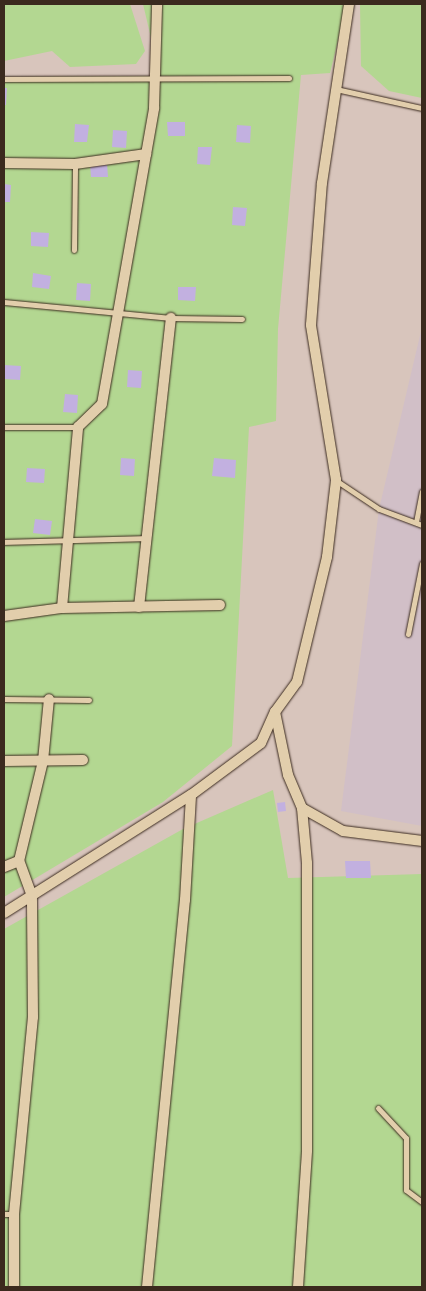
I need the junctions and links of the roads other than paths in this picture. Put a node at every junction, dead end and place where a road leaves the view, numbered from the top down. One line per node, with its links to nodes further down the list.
1 (157, 4): 3 (street)
2 (349, 4): 6 (street)
3 (154, 78): 4 (lane); 5 (lane); 8 (street)
4 (289, 78)
5 (4, 79)
6 (336, 89): 7 (lane); 19 (street)
7 (422, 108)
8 (146, 154): 10 (street); 14 (street)
9 (4, 163): 10 (street)
10 (76, 164): 11 (lane)
11 (74, 250)
12 (4, 302): 13 (lane); 14 (lane)
13 (4, 309)
14 (118, 311): 15 (lane); 18 (street)
15 (170, 318): 16 (lane); 23 (street)
16 (242, 318)
17 (4, 427): 18 (lane)
18 (78, 428): 24 (street)
19 (336, 480): 21 (lane); 35 (street)
20 (422, 492): 21 (lane)
21 (416, 522): 22 (lane)
22 (422, 525)
23 (147, 538): 24 (lane); 28 (street)
24 (68, 540): 25 (lane); 29 (street)
25 (4, 542)
26 (422, 562): 31 (lane)
27 (220, 605): 28 (street)
28 (139, 607): 29 (street)
29 (62, 608): 30 (street)
30 (4, 616)
31 (408, 634)
32 (4, 699): 33 (lane)
33 (49, 699): 34 (lane); 38 (street)
34 (89, 700)
35 (275, 712): 39 (street); 40 (street)
36 (83, 760): 38 (street)
37 (4, 761): 38 (street)
38 (43, 761): 42 (street)
39 (191, 795): 44 (street); 50 (street)
40 (302, 808): 41 (street); 51 (street)
41 (422, 841)
42 (19, 862): 43 (street); 44 (street)
43 (4, 867)
44 (32, 896): 45 (street); 48 (street)
45 (4, 913)
46 (378, 1108): 47 (lane)
47 (422, 1202)
48 (9, 1214): 49 (street)
49 (14, 1287)
50 (147, 1287)
51 (298, 1287)

